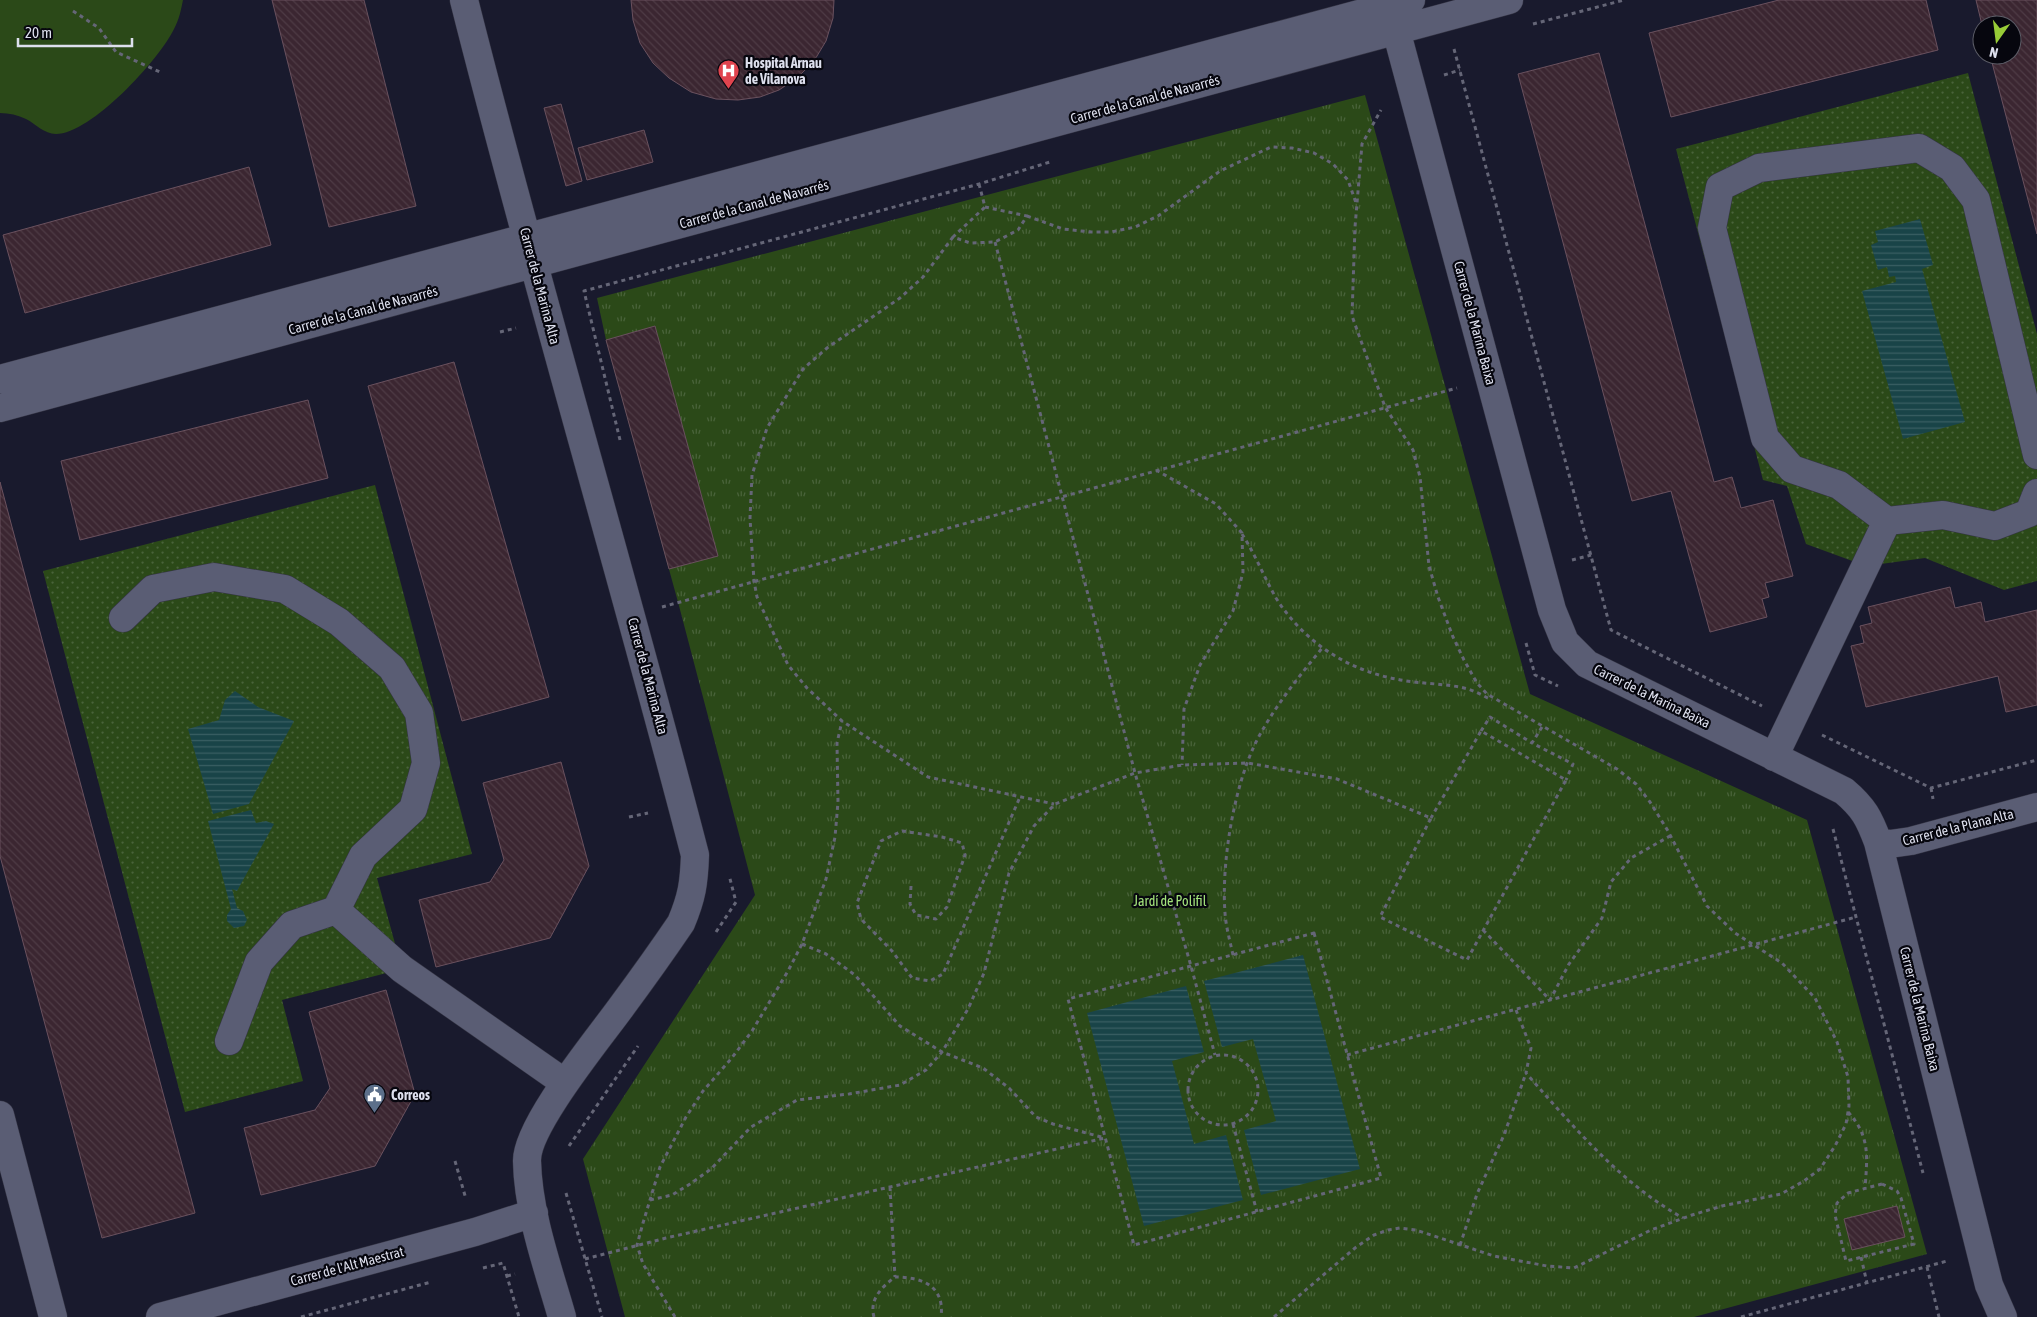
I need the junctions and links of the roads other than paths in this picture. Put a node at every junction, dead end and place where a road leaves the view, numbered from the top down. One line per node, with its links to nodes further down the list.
1 (464, 0): 4 (street, Carrer de la Marina Alta)
2 (1509, 0): 3 (street, Carrer de la Canal de Navarrés)
3 (1396, 9): 4 (street, Carrer de la Canal de Navarrés); 5 (street, Carrer de la Canal de Navarrés); 12 (street, Carrer de la Marina Baixa)
4 (526, 236): 5 (street, Carrer de la Marina Alta); 6 (street, Carrer de la Canal de Navarrés)
5 (534, 264): 7 (street, Carrer de la Canal de Navarrés); 17 (street, Carrer de la Marina Alta)
6 (0, 379)
7 (0, 408)
8 (2037, 455): 10 (street)
9 (2037, 493): 10 (street)
10 (1888, 521): 12 (street)
11 (123, 618): 15 (street)
12 (1774, 756): 14 (street, Carrer de la Marina Baixa)
13 (2037, 807): 14 (street, Carrer de la Plana Alta)
14 (1878, 842): 23 (street, Carrer de la Marina Baixa)
15 (336, 910): 16 (street); 17 (street)
16 (229, 1041)
17 (566, 1083): 19 (street, Carrer de la Marina Alta)
18 (0, 1115): 20 (street)
19 (534, 1213): 21 (street, Carrer de l'Alt Maestrat); 22 (street, Carrer de la Marina Alta)
20 (53, 1317)
21 (160, 1317)
22 (562, 1317)
23 (2003, 1317)

